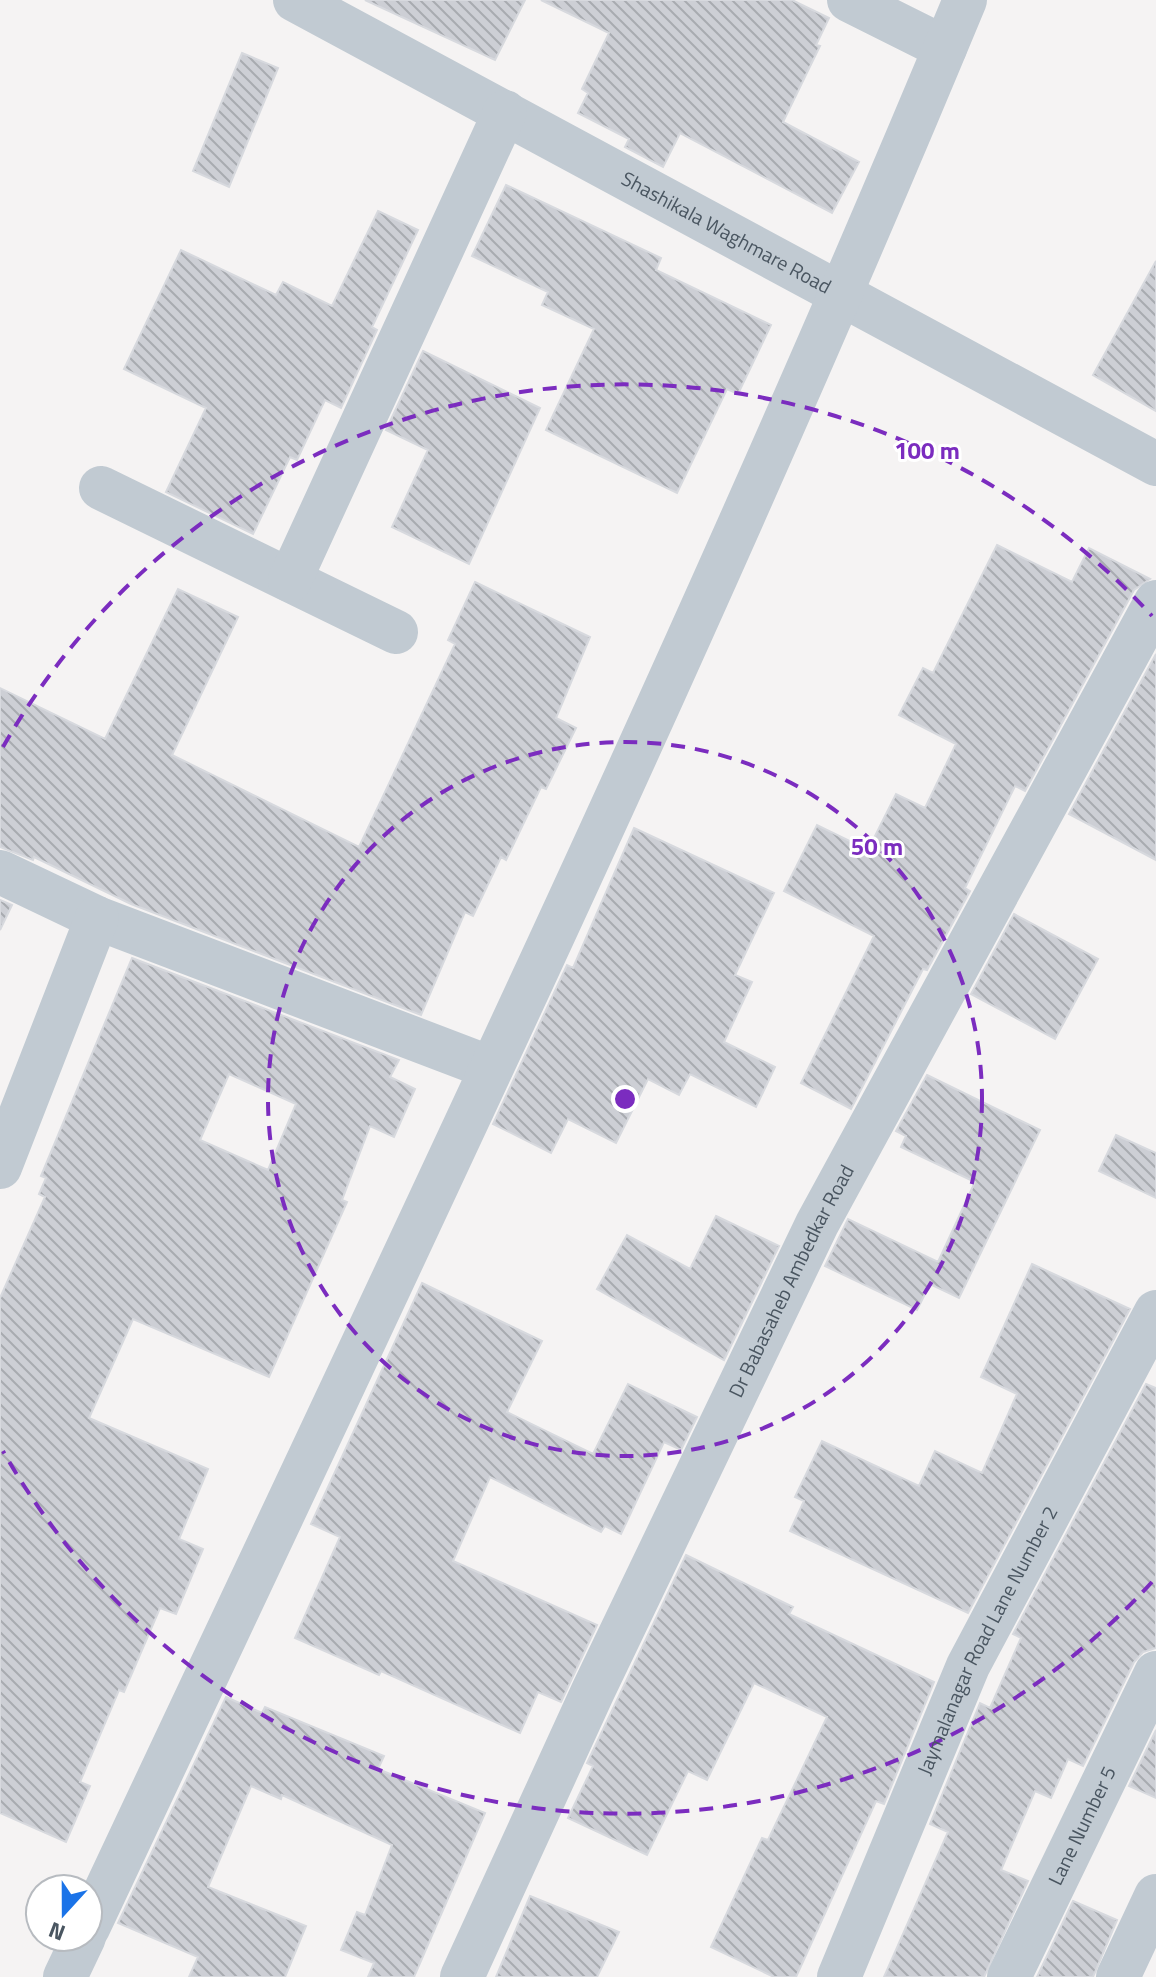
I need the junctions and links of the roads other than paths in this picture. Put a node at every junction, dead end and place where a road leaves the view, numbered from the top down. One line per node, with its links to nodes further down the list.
1 (295, 0): 5 (street, Shashikala Waghmare Road)
2 (849, 0): 4 (street)
3 (965, 0): 4 (street)
4 (945, 48): 6 (street)
5 (505, 112): 6 (street, Shashikala Waghmare Road); 9 (street)
6 (842, 294): 7 (street, Shashikala Waghmare Road); 14 (street)
7 (1156, 464)
8 (101, 488): 9 (street)
9 (290, 580): 11 (street)
10 (1156, 602): 22 (street, Dr Babasaheb Ambedkar Road)
11 (396, 632)
12 (0, 872): 13 (street)
13 (97, 918): 14 (street); 15 (street)
14 (491, 1068): 18 (street)
15 (0, 1167)
16 (1156, 1312): 23 (street, Jaymalanagar Road Lane Number 2)
17 (1156, 1673): 24 (street, Lane Number 5)
18 (104, 1894)
19 (1156, 1896): 25 (street)
20 (76, 1953): 21 (street)
21 (65, 1977)
22 (462, 1977)
23 (839, 1977)
24 (1009, 1977)
25 (1118, 1977)

